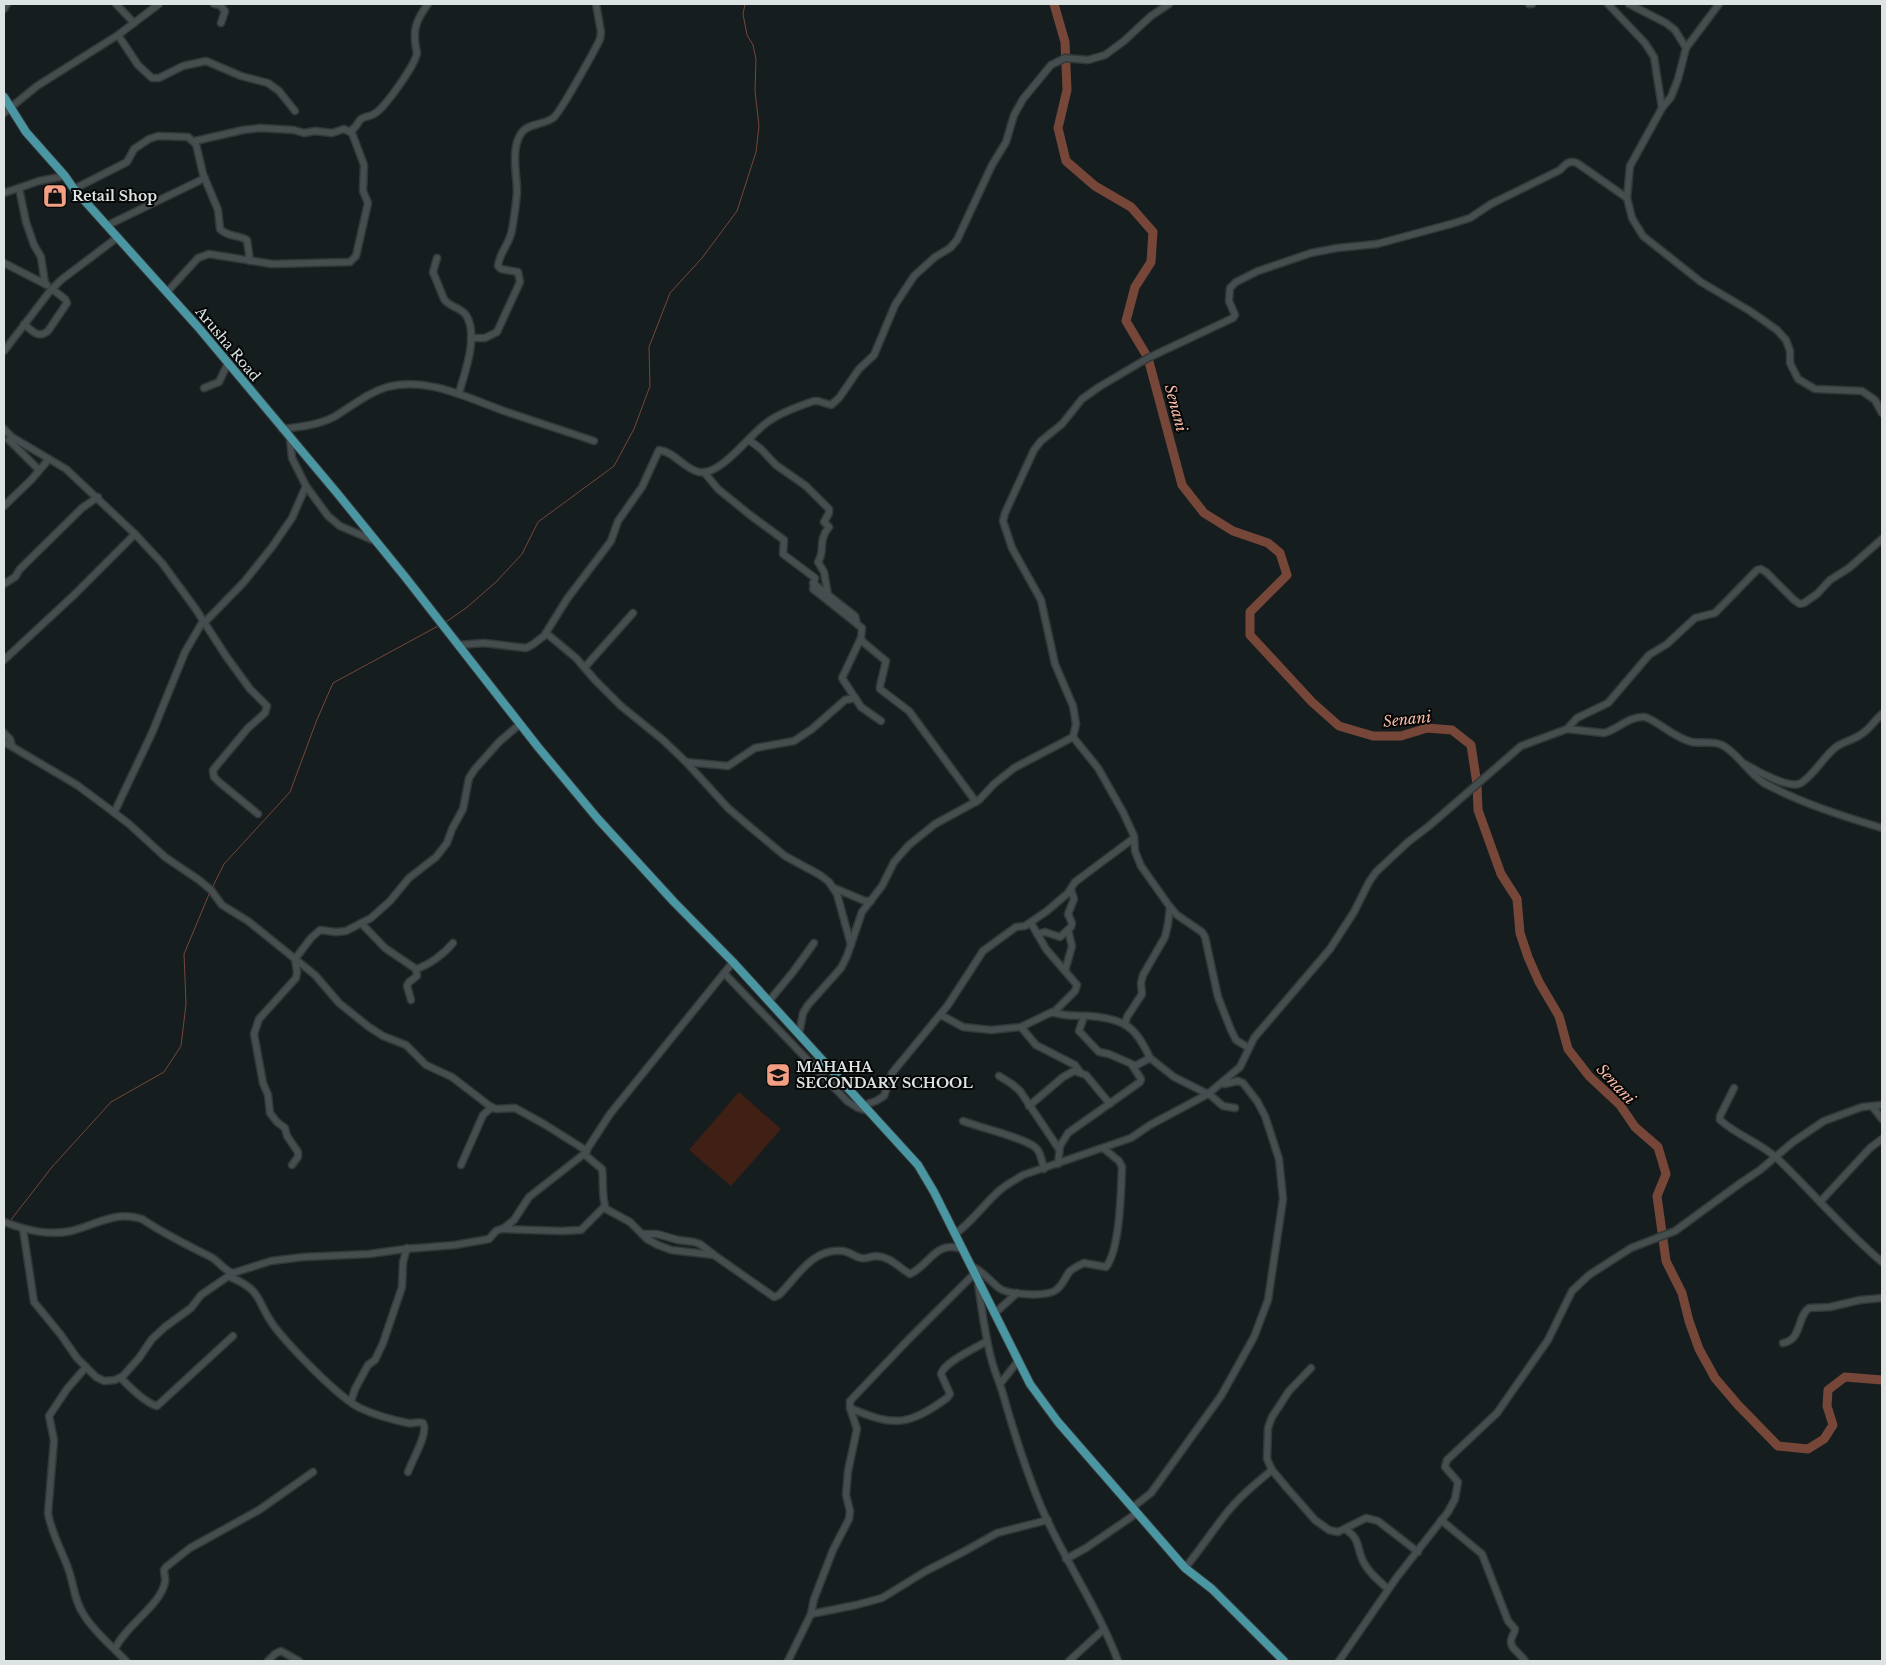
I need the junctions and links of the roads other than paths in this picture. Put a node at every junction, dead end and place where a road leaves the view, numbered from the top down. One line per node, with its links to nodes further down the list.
1 (7, 4): 11 (street)
2 (116, 4): 12 (street)
3 (159, 4): 12 (street)
4 (214, 4): 13 (street)
5 (428, 4): 21 (street)
6 (596, 4): 38 (street)
7 (1169, 4): 48 (street)
8 (1608, 4): 18 (street)
9 (1630, 4): 15 (street)
10 (1719, 4): 15 (street)
11 (4, 9)
12 (134, 23): 14 (street)
13 (221, 23)
14 (118, 35): 17 (street); 19 (street)
15 (1686, 48): 18 (street)
16 (4, 97): 17 (main road, Arusha Road)
17 (11, 106): 20 (street); 23 (main road, Arusha Road)
18 (1662, 108): 28 (street)
19 (295, 111)
20 (4, 113)
21 (349, 130): 22 (street); 32 (street)
22 (194, 141): 24 (street); 26 (street)
23 (65, 176): 25 (street); 26 (main road, Arusha Road)
24 (205, 178): 29 (street); 32 (street)
25 (18, 188): 27 (street); 34 (street)
26 (74, 189): 29 (main road, Arusha Road)
27 (4, 193)
28 (1626, 198): 43 (street); 77 (street)
29 (108, 225): 30 (main road, Arusha Road)
30 (118, 237): 35 (street); 36 (main road, Arusha Road)
31 (437, 258): 38 (street)
32 (250, 260): 36 (street)
33 (4, 263): 34 (street)
34 (45, 284): 35 (street)
35 (52, 288): 37 (street); 37 (street)
36 (167, 292): 40 (main road, Arusha Road)
37 (24, 324): 39 (street)
38 (471, 338): 42 (street)
39 (4, 351)
40 (228, 363): 41 (street); 45 (main road, Arusha Road)
41 (204, 388)
42 (459, 393): 45 (street); 49 (street)
43 (1882, 413)
44 (4, 429): 47 (street)
45 (282, 429): 46 (main road, Arusha Road)
46 (290, 438): 54 (street); 59 (main road, Arusha Road)
47 (11, 439): 50 (street); 51 (street); 52 (street)
48 (749, 440): 53 (street); 62 (street)
49 (594, 441)
50 (4, 445)
51 (49, 459): 52 (street); 55 (street)
52 (39, 470): 56 (street)
53 (704, 472): 60 (street); 66 (street)
54 (306, 486): 59 (street); 64 (street)
55 (98, 497): 57 (street); 61 (street)
56 (4, 506)
57 (135, 534): 64 (street); 69 (street)
58 (1882, 539): 75 (street)
59 (373, 540): 68 (main road, Arusha Road)
60 (813, 583): 62 (street); 65 (street)
61 (4, 584)
62 (828, 595): 65 (street)
63 (633, 613): 70 (street)
64 (203, 622): 83 (street); 84 (street)
65 (857, 624): 67 (street)
66 (546, 633): 68 (street); 70 (street)
67 (861, 638): 71 (street); 82 (street)
68 (459, 645): 74 (main road, Arusha Road)
69 (4, 660)
70 (584, 667): 81 (street)
71 (855, 698): 73 (street); 81 (street)
72 (1882, 714): 80 (street)
73 (881, 722)
74 (520, 724): 91 (street); 99 (main road, Arusha Road)
75 (1567, 729): 80 (street); 111 (street)
76 (4, 732): 79 (street)
77 (1074, 737): 82 (street); 86 (street)
78 (4, 742): 79 (street)
79 (12, 746): 83 (street)
80 (1735, 756): 85 (street)
81 (686, 762): 87 (street)
82 (976, 802): 89 (street)
83 (114, 812): 98 (street)
84 (258, 814)
85 (1882, 828)
86 (1134, 838): 88 (street); 90 (street)
87 (834, 888): 89 (street); 97 (street)
88 (1071, 890): 92 (street); 93 (street)
89 (871, 901): 97 (street)
90 (1170, 907): 108 (street); 111 (street)
91 (361, 923): 98 (street); 100 (street)
92 (1031, 923): 94 (street); 106 (street)
93 (1068, 930): 94 (street); 101 (street)
94 (1036, 934): 101 (street)
95 (453, 943): 100 (street)
96 (814, 943): 104 (street)
97 (851, 945): 110 (street)
98 (295, 959): 123 (street); 134 (street)
99 (733, 962): 102 (street); 104 (main road, Arusha Road)
100 (416, 969): 103 (street)
101 (1065, 971): 105 (street)
102 (724, 973): 124 (street); 131 (street)
103 (411, 1000)
104 (768, 1001): 110 (main road, Arusha Road)
105 (1054, 1012): 107 (street); 109 (street)
106 (941, 1015): 109 (street); 124 (street)
107 (1084, 1016): 108 (street); 113 (street)
108 (1125, 1024): 112 (street)
109 (1021, 1027): 114 (street)
110 (800, 1034): 124 (main road, Arusha Road)
111 (1249, 1048): 116 (street)
112 (1150, 1058): 113 (street); 118 (street)
113 (1132, 1065): 119 (street)
114 (1080, 1072): 119 (street); 121 (street)
115 (998, 1076): 121 (street)
116 (1218, 1086): 118 (street); 166 (street)
117 (1734, 1088): 132 (street)
118 (1209, 1094): 125 (street); 129 (street)
119 (1110, 1104): 130 (street)
120 (1882, 1105): 122 (street)
121 (1029, 1106): 130 (street)
122 (1872, 1106): 126 (street); 132 (street)
123 (492, 1107): 131 (street); 135 (street)
124 (867, 1108): 143 (main road, Arusha Road)
125 (1235, 1108)
126 (1882, 1119)
127 (963, 1121): 136 (street)
128 (1882, 1139): 137 (street)
129 (1103, 1148): 133 (street); 150 (street)
130 (1059, 1149): 133 (street)
131 (585, 1152): 138 (street); 141 (street)
132 (1776, 1157): 137 (street); 168 (street)
133 (1058, 1164): 136 (street)
134 (292, 1165)
135 (461, 1166)
136 (1044, 1169): 143 (street)
137 (1820, 1202): 147 (street)
138 (604, 1208): 141 (street); 142 (street)
139 (4, 1222): 140 (street)
140 (23, 1229): 149 (street); 157 (street)
141 (502, 1229): 144 (street)
142 (642, 1234): 146 (street); 146 (street)
143 (955, 1234): 145 (main road, Arusha Road)
144 (407, 1248): 149 (street); 161 (street)
145 (962, 1249): 146 (street); 148 (main road, Arusha Road)
146 (714, 1255)
147 (1882, 1262)
148 (975, 1272): 150 (street); 152 (main road, Arusha Road); 154 (street); 162 (street)
149 (232, 1275): 159 (street); 161 (street)
150 (1017, 1292): 152 (street)
151 (1882, 1298): 155 (street)
152 (994, 1313): 156 (main road, Arusha Road)
153 (233, 1336): 159 (street)
154 (987, 1341): 160 (street); 162 (street)
155 (1783, 1343)
156 (1018, 1361): 160 (street); 166 (main road, Arusha Road)
157 (86, 1367): 159 (street); 176 (street)
158 (1311, 1368): 163 (street)
159 (120, 1378)
160 (1000, 1384): 167 (street)
161 (350, 1401): 165 (street)
162 (850, 1408): 174 (street)
163 (1272, 1470): 169 (street); 172 (street)
164 (313, 1472): 176 (street)
165 (408, 1472)
166 (1135, 1510): 171 (street); 172 (main road, Arusha Road)
167 (1048, 1520): 171 (street); 174 (street)
168 (1441, 1520): 170 (street); 185 (street)
169 (1345, 1529): 170 (street); 173 (street)
170 (1418, 1552): 173 (street)
171 (1066, 1559): 175 (street)
172 (1185, 1568): 183 (main road, Arusha Road)
173 (1388, 1589): 184 (street)
174 (811, 1614): 180 (street)
175 (1104, 1629): 181 (street); 182 (street)
176 (115, 1648): 177 (street)
177 (126, 1661)
178 (268, 1661): 179 (street)
179 (299, 1661)
180 (788, 1661)
181 (1069, 1661)
182 (1118, 1661)
183 (1284, 1661)
184 (1340, 1661)
185 (1525, 1661)

